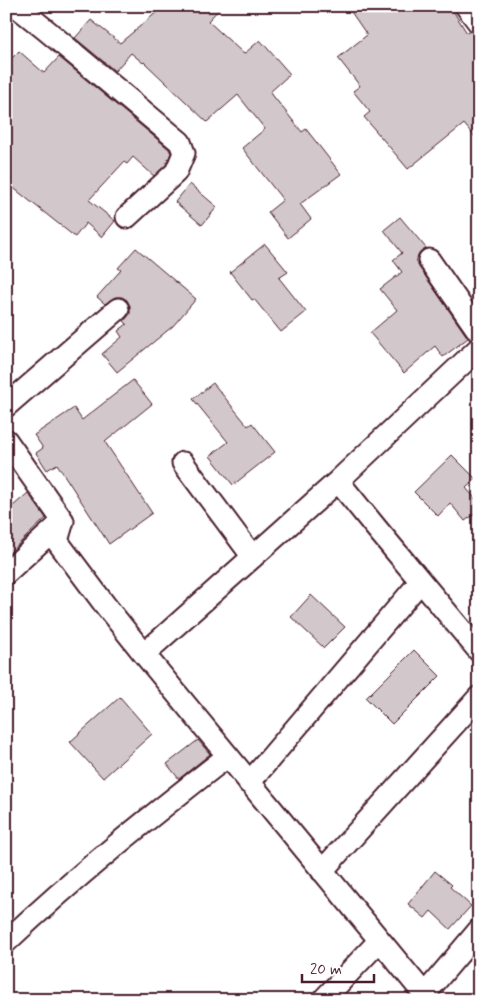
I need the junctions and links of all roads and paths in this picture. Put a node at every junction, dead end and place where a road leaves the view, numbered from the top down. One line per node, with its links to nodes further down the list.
1 (16, 6): 4 (street)
2 (466, 6): 3 (street)
3 (479, 23)
4 (127, 217)
5 (429, 260): 7 (street)
6 (118, 309): 9 (street)
7 (479, 332)
8 (479, 348): 12 (street)
9 (6, 406)
10 (6, 440): 13 (street)
11 (183, 463): 14 (street)
12 (338, 481): 14 (street); 16 (street)
13 (63, 521): 15 (street); 18 (street)
14 (253, 557): 18 (street)
15 (6, 573)
16 (420, 582): 17 (street); 21 (street)
17 (479, 651)
18 (144, 654): 20 (street)
19 (479, 697): 22 (street)
20 (228, 756): 21 (street); 25 (street)
21 (249, 783): 22 (street)
22 (322, 871): 24 (street)
23 (479, 930): 26 (street)
24 (379, 940): 26 (street); 27 (street)
25 (6, 942)
26 (427, 997)
27 (324, 1000)

